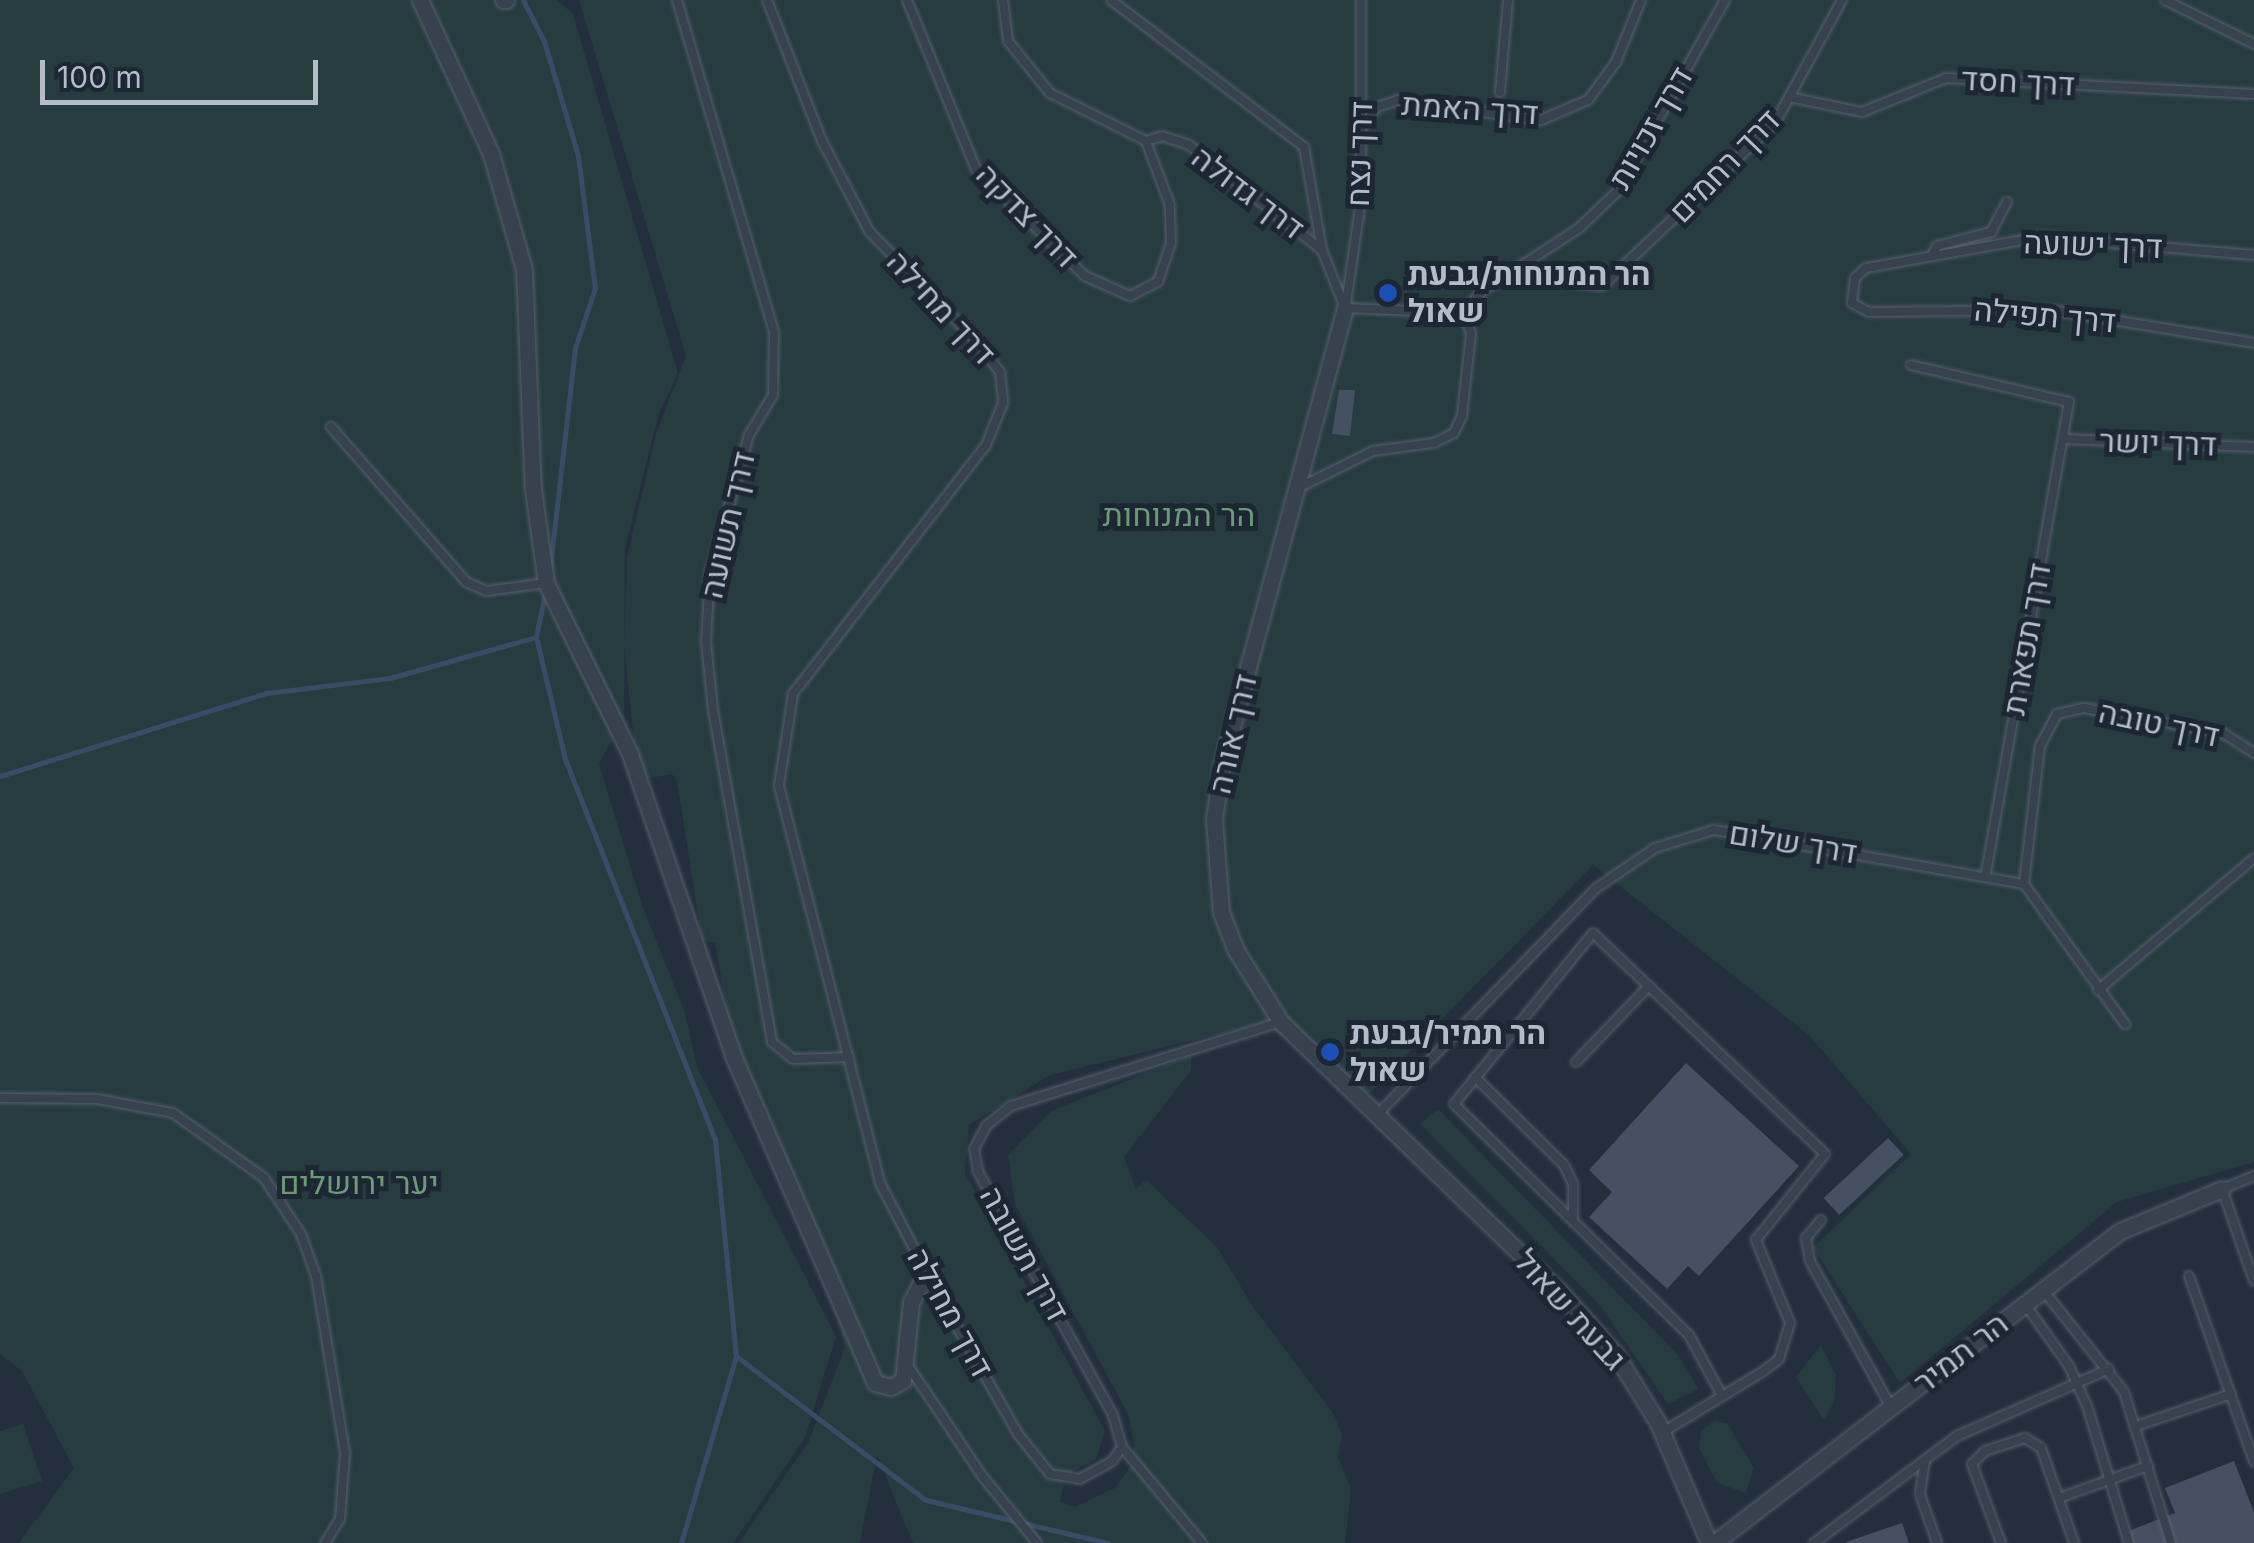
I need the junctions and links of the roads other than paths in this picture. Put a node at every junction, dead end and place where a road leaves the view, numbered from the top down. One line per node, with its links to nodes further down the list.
1 (420, 0): 32 (street)
2 (677, 0): 41 (lane, דרך תשועה)
3 (768, 0): 41 (lane, דרך מחילה)
4 (908, 0): 18 (lane, דרך צדקה)
5 (1003, 0): 18 (lane, דרך גדולה)
6 (1111, 0): 20 (lane)
7 (1361, 0): 17 (lane, דרך נצח)
8 (1508, 0): 14 (lane)
9 (1641, 0): 17 (lane, דרך האמת)
10 (1725, 0): 23 (lane, דרך זכויות)
11 (1842, 0): 16 (lane, דרך רחמים)
12 (2164, 0): 13 (lane)
13 (2254, 44)
14 (1500, 92)
15 (2254, 94): 16 (lane, דרך חסד)
16 (1789, 97): 23 (lane, דרך רחמים)
17 (1364, 126): 24 (lane, דרך נצח)
18 (1146, 141): 20 (lane, דרך גדולה)
19 (2007, 202): 21 (lane)
20 (1322, 250): 24 (lane, דרך גדולה)
21 (1932, 254): 22 (lane, דרך ישועה); 26 (lane, דרך תפילה)
22 (2254, 256)
23 (1510, 274): 25 (lane, דרך זכויות)
24 (1345, 308): 25 (lane); 31 (street, דרך אורה)
25 (1463, 313): 31 (lane)
26 (2254, 343)
27 (1911, 365): 29 (lane, דרך תפארת)
28 (330, 428): 32 (lane)
29 (2063, 439): 30 (lane, דרך יושר); 35 (lane, דרך תפארת)
30 (2254, 447)
31 (1298, 488): 39 (street, דרך אורה)
32 (546, 583): 55 (street)
33 (2254, 753): 36 (lane, דרך טובה)
34 (2254, 858): 38 (lane)
35 (1985, 877): 36 (lane, דרך שלום); 45 (lane, דרך שלום)
36 (2024, 884): 38 (lane)
37 (1648, 986): 42 (lane); 43 (lane); 59 (lane)
38 (2098, 990): 40 (lane)
39 (1281, 1022): 45 (street, דרך אורה); 63 (lane, דרך תשובה)
40 (2125, 1024)
41 (849, 1057): 52 (lane, דרך מחילה)
42 (1576, 1062)
43 (1475, 1077): 49 (lane); 49 (lane)
44 (0, 1098): 69 (lane)
45 (1378, 1113): 62 (street, גבעת שאול)
46 (2254, 1176): 47 (lane)
47 (2222, 1189): 51 (lane); 53 (street, הר תמיר)
48 (1821, 1220): 60 (lane)
49 (1573, 1221): 59 (lane)
50 (2190, 1276): 58 (lane)
51 (2254, 1281)
52 (932, 1283): 55 (street); 63 (lane, דרך מחילה)
53 (2043, 1290): 54 (street, הר תמיר); 56 (lane)
54 (2025, 1304): 57 (lane); 60 (street, הר תמיר)
55 (909, 1367): 70 (lane)
56 (2108, 1369): 57 (lane); 61 (lane)
57 (2076, 1382): 64 (lane); 67 (lane)
58 (2230, 1394): 61 (lane); 65 (lane)
59 (1722, 1396): 62 (lane)
60 (1891, 1407): 72 (street, הר תמיר)
61 (2136, 1426): 66 (lane)
62 (1663, 1432): 72 (street, גבעת שאול)
63 (1122, 1447): 71 (lane)
64 (1928, 1457): 73 (lane); 74 (lane)
65 (2254, 1462)
66 (2148, 1466): 67 (lane); 78 (lane)
67 (2110, 1480): 68 (lane); 77 (lane)
68 (2058, 1498): 75 (lane); 76 (lane)
69 (325, 1543)
70 (1037, 1543)
71 (1202, 1543)
72 (1711, 1543)
73 (1814, 1543)
74 (1936, 1543)
75 (2001, 1543)
76 (2074, 1543)
77 (2130, 1543)
78 (2171, 1543)

